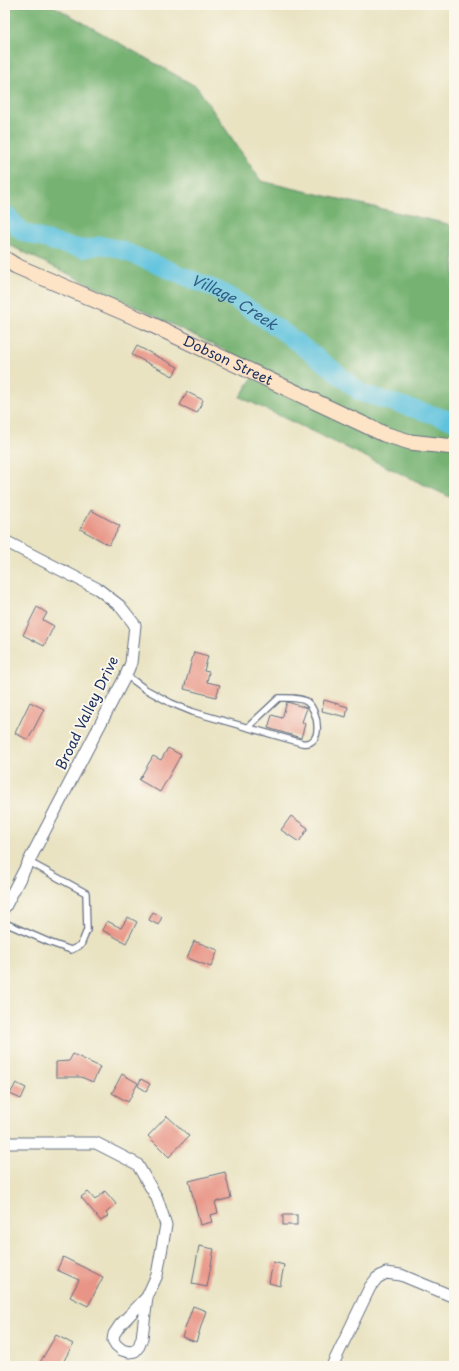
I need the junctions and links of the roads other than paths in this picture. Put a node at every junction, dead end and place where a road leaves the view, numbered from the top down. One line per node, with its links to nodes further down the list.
1 (5, 259): 2 (street, Dobson Street)
2 (454, 447)
3 (5, 541): 4 (street, Broad Valley Drive)
4 (126, 675): 5 (lane); 6 (street, Broad Valley Drive)
5 (248, 727): 5 (lane)
6 (29, 862): 7 (street, Broad Valley Drive); 8 (lane)
7 (5, 907)
8 (5, 923)
9 (5, 1144): 10 (street)
10 (147, 1297): 10 (street)
11 (454, 1297): 12 (street)
12 (332, 1366)

